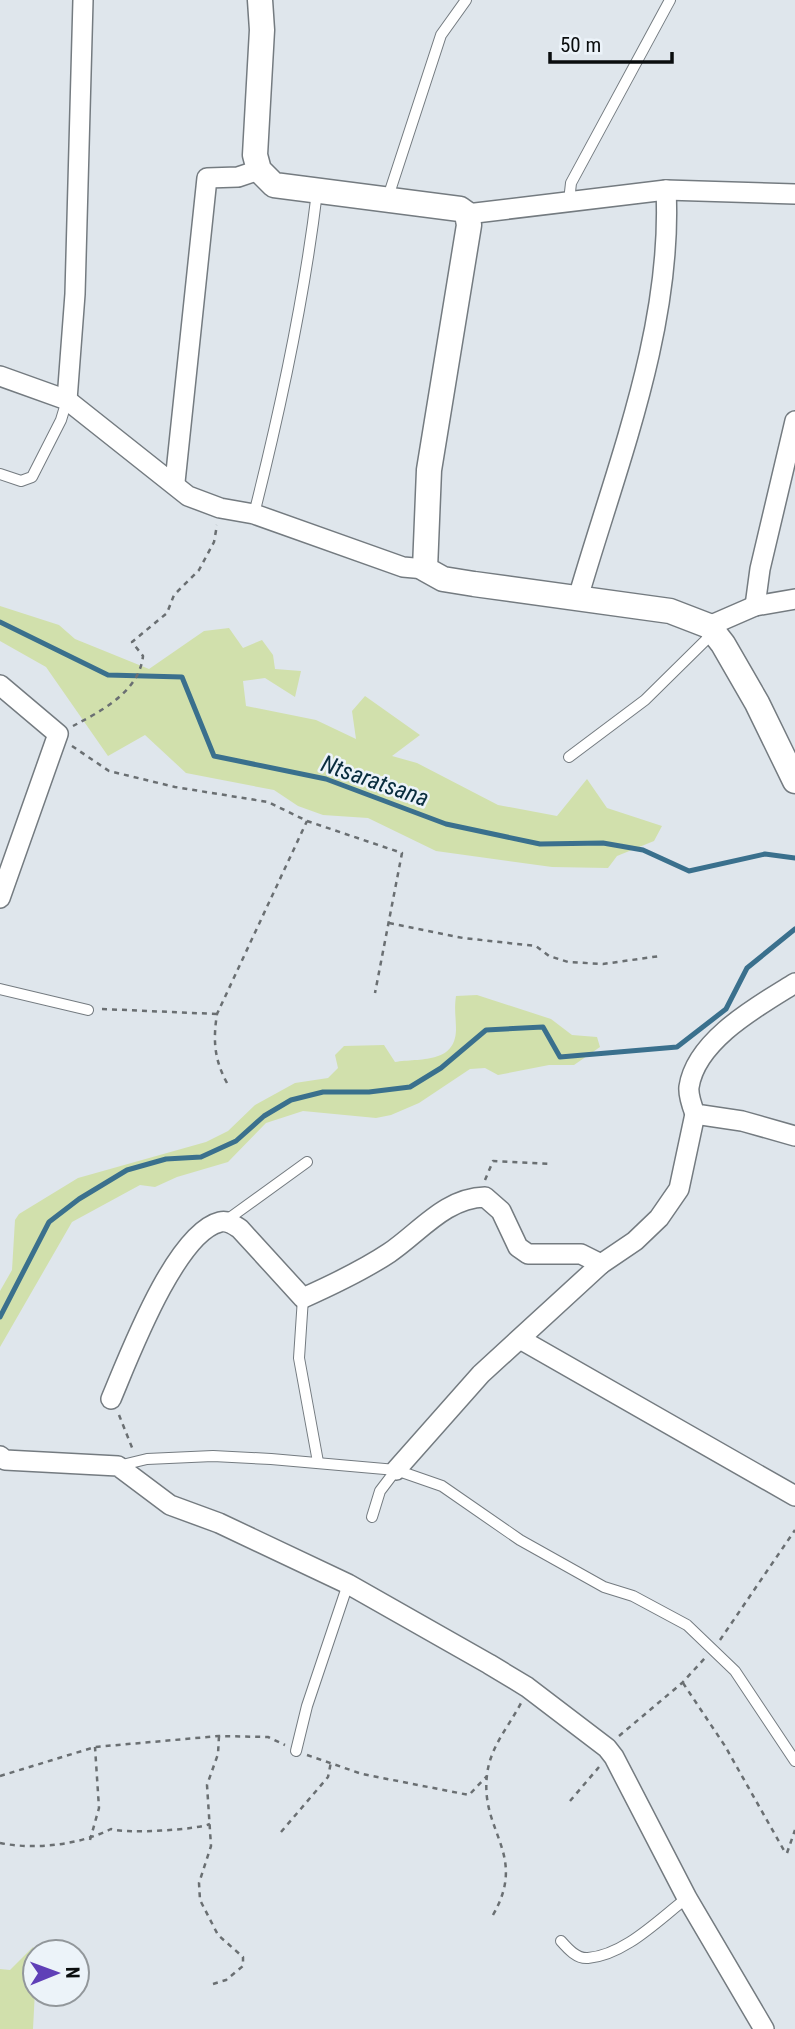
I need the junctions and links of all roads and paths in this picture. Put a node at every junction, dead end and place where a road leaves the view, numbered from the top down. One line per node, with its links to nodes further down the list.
1 (83, 0): 13 (street)
2 (260, 0): 5 (street)
3 (466, 0): 9 (lane)
4 (670, 0): 10 (lane)
5 (259, 170): 7 (street); 16 (street)
6 (666, 190): 8 (street); 10 (street); 20 (street)
7 (317, 191): 9 (street); 18 (lane)
8 (795, 194)
9 (386, 201): 11 (street)
10 (569, 201): 11 (street)
11 (467, 214): 19 (street)
12 (0, 376): 13 (street)
13 (67, 400): 15 (lane); 16 (street)
14 (795, 421): 22 (street)
15 (0, 474)
16 (175, 482): 17 (street)
17 (220, 508): 18 (street); 25 (path)
18 (254, 514): 19 (street)
19 (425, 569): 20 (street)
20 (578, 598): 23 (street)
21 (795, 598): 22 (street)
22 (755, 606): 23 (street)
23 (711, 629): 26 (lane); 27 (street)
24 (0, 685): 25 (street)
25 (58, 734): 28 (path); 29 (street)
26 (569, 757)
27 (795, 781)
28 (307, 821): 30 (path); 36 (path)
29 (0, 898)
30 (389, 923): 31 (path); 34 (path)
31 (660, 956)
32 (795, 983): 38 (street)
33 (0, 989): 35 (lane)
34 (374, 993)
35 (88, 1010): 36 (path)
36 (218, 1014): 37 (path)
37 (227, 1083)
38 (695, 1114): 39 (street); 44 (street)
39 (795, 1136)
40 (307, 1163): 43 (lane)
41 (550, 1164): 42 (path)
42 (485, 1197): 44 (street); 45 (street)
43 (223, 1222): 45 (street); 47 (street)
44 (601, 1264): 46 (street)
45 (303, 1298): 49 (lane)
46 (520, 1339): 51 (street); 52 (street)
47 (111, 1399): 50 (path)
48 (0, 1456): 50 (street)
49 (318, 1462): 50 (lane); 51 (lane)
50 (127, 1464): 54 (street)
51 (396, 1470): 53 (lane); 61 (lane)
52 (795, 1496)
53 (372, 1517)
54 (348, 1584): 56 (street); 59 (lane)
55 (682, 1683): 67 (path)
56 (527, 1687): 60 (street); 64 (path)
57 (219, 1736): 58 (path); 59 (path); 66 (path)
58 (96, 1746): 63 (path); 69 (path)
59 (296, 1751): 62 (path)
60 (614, 1757): 65 (path); 71 (street)
61 (795, 1761)
62 (331, 1762): 64 (path); 68 (path)
63 (0, 1776)
64 (487, 1776): 72 (path)
65 (570, 1801)
66 (211, 1824): 69 (path); 74 (path)
67 (795, 1830)
68 (281, 1832)
69 (90, 1840): 70 (path)
70 (0, 1843)
71 (687, 1898): 73 (lane); 75 (street)
72 (493, 1915)
73 (561, 1941)
74 (213, 1983)
75 (764, 2029)

